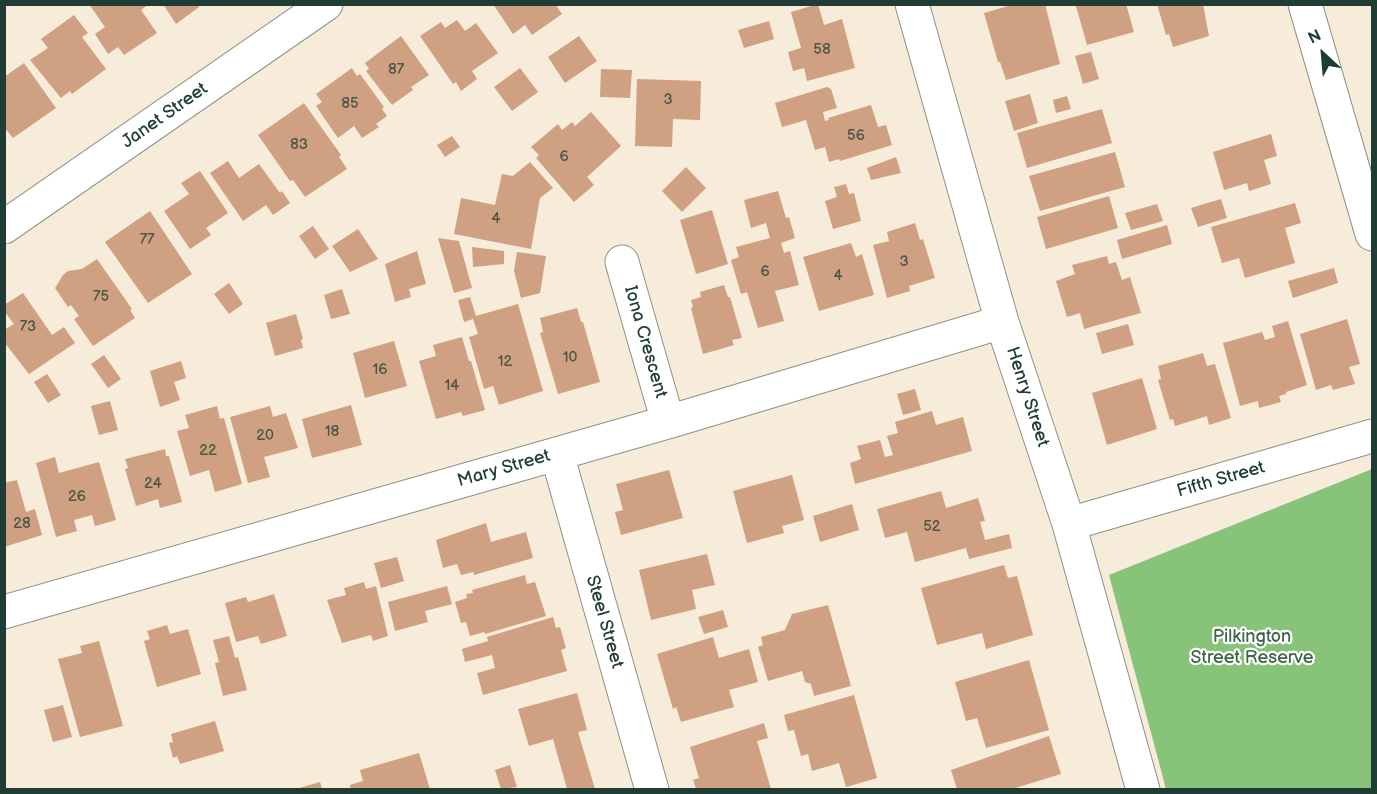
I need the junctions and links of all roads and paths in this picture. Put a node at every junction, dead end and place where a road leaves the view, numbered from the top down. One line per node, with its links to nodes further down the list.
1 (326, 4): 4 (street, Janet Street)
2 (912, 4): 7 (street, Henry Street)
3 (1305, 4): 5 (street)
4 (4, 227)
5 (1372, 234)
6 (622, 262): 8 (street, Iona Crescent)
7 (1002, 322): 8 (street, Mary Street); 11 (street, Henry Street)
8 (668, 422): 10 (street, Mary Street)
9 (1372, 436): 11 (street, Fifth Street)
10 (557, 454): 12 (street, Mary Street); 13 (street, Steel Street)
11 (1069, 524): 14 (street, Henry Street)
12 (4, 612)
13 (652, 789)
14 (1143, 789)

